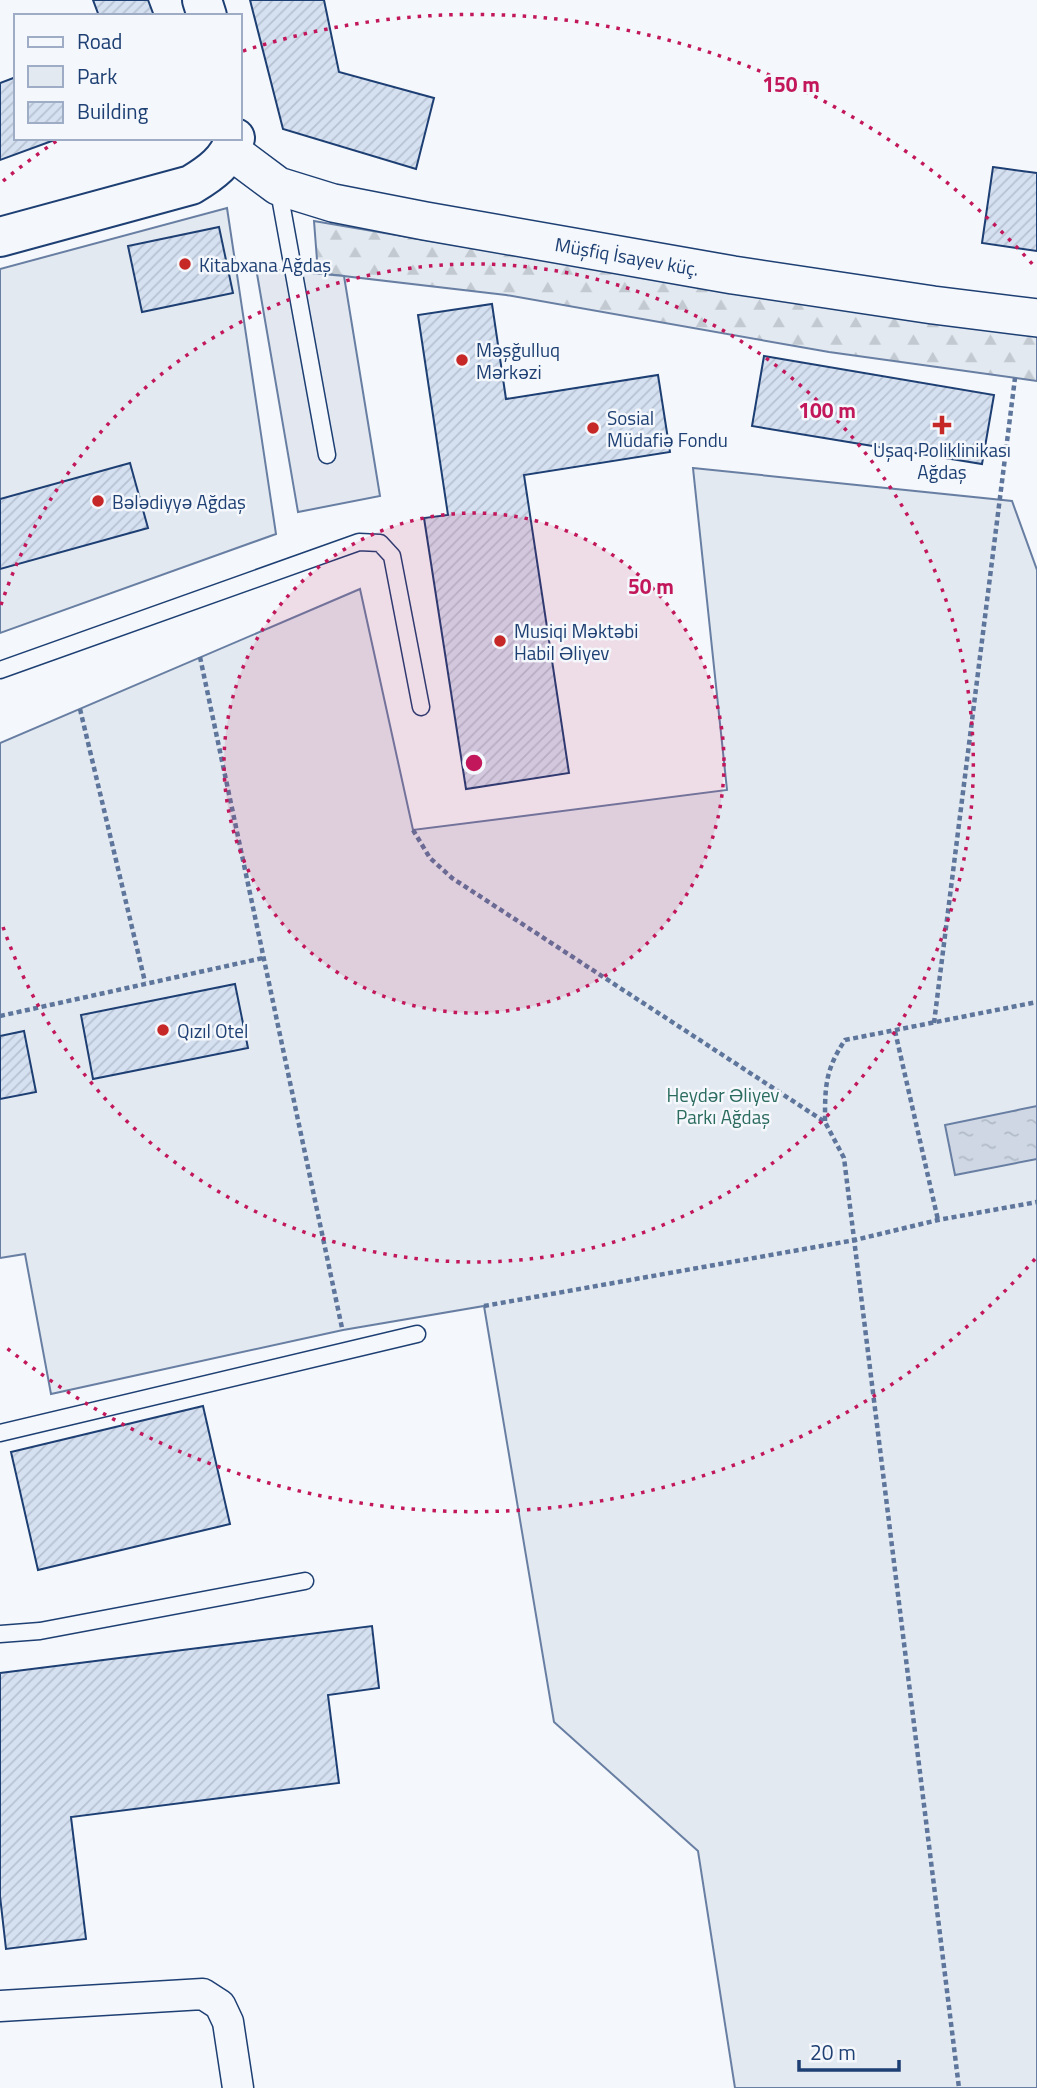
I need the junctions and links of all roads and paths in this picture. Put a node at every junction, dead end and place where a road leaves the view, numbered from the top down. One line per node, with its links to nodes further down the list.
1 (233, 145): 2 (street, Müşfiq İsayev küç.); 3 (main road)
2 (278, 186): 4 (street, Müşfiq İsayev küç.); 6 (lane)
3 (0, 237)
4 (1037, 318)
5 (1015, 378): 16 (path)
6 (327, 455)
7 (200, 657): 12 (path)
8 (0, 670): 9 (lane)
9 (421, 707)
10 (80, 709): 13 (path)
11 (412, 830): 18 (path)
12 (263, 958): 13 (path); 23 (path)
13 (145, 982): 15 (path)
14 (1037, 1002): 16 (path)
15 (0, 1016)
16 (934, 1023): 17 (path)
17 (895, 1031): 18 (path); 20 (path)
18 (825, 1122): 21 (path)
19 (1037, 1202): 20 (path)
20 (939, 1220): 21 (path)
21 (855, 1240): 22 (path); 30 (path)
22 (484, 1306)
23 (343, 1330)
24 (417, 1334): 25 (lane)
25 (0, 1433)
26 (305, 1581): 27 (lane)
27 (0, 1634)
28 (0, 2006): 29 (street)
29 (238, 2088)
30 (959, 2088)

